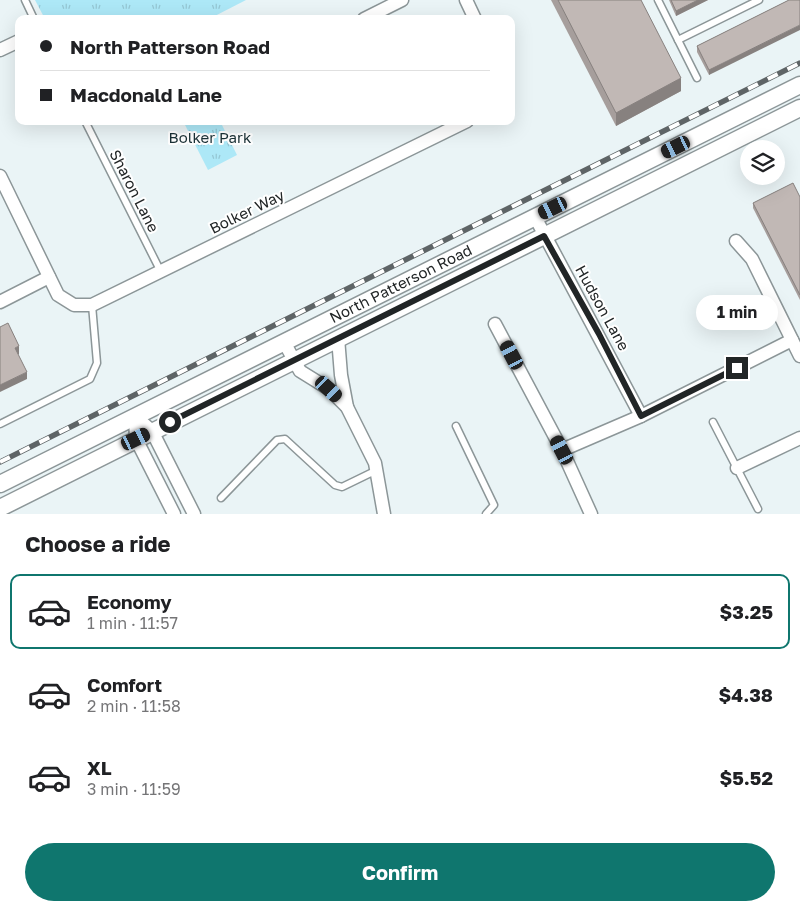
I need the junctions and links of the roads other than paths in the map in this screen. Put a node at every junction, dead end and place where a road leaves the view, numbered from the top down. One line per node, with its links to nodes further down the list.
1 (25, 0): 6 (lane)
2 (402, 0): 7 (street)
3 (466, 0): 8 (street)
4 (658, 0): 9 (lane)
5 (759, 0): 9 (lane)
6 (32, 15)
7 (372, 15)
8 (473, 15)
9 (678, 40): 12 (lane)
10 (15, 43): 11 (street)
11 (0, 50)
12 (697, 78)
13 (800, 85): 18 (street, North Patterson Road)
14 (800, 108): 19 (street, North Patterson Road)
15 (87, 125): 21 (lane, Sharon Lane)
16 (459, 125): 21 (street, Bolker Way)
17 (1, 179): 22 (street)
18 (535, 217): 19 (street, Hudson Lane); 28 (street, North Patterson Road)
19 (544, 236): 26 (street, North Patterson Road); 33 (street, Hudson Lane)
20 (736, 241): 27 (street)
21 (161, 272): 24 (street, Bolker Way)
22 (50, 277): 23 (street); 24 (street)
23 (0, 302)
24 (92, 305): 35 (lane)
25 (495, 324): 40 (street)
26 (338, 338): 30 (street, North Patterson Road); 31 (street)
27 (792, 340): 29 (street); 33 (street)
28 (284, 342): 30 (street); 32 (street, North Patterson Road)
29 (800, 356)
30 (294, 361): 31 (street); 37 (street, North Patterson Road)
31 (347, 408): 42 (street)
32 (135, 416): 37 (street); 39 (street); 43 (street, North Patterson Road)
33 (641, 416): 40 (street)
34 (713, 422): 41 (lane)
35 (0, 424)
36 (456, 426): 50 (lane)
37 (152, 431): 39 (street, North Patterson Road); 48 (street)
38 (800, 438): 41 (street)
39 (136, 439): 45 (street, North Patterson Road); 47 (street)
40 (562, 450): 51 (street)
41 (737, 468): 46 (lane)
42 (377, 470): 44 (lane); 49 (street)
43 (0, 484)
44 (220, 498)
45 (0, 508)
46 (758, 509)
47 (174, 514)
48 (194, 514)
49 (384, 514)
50 (486, 514)
51 (591, 514)

